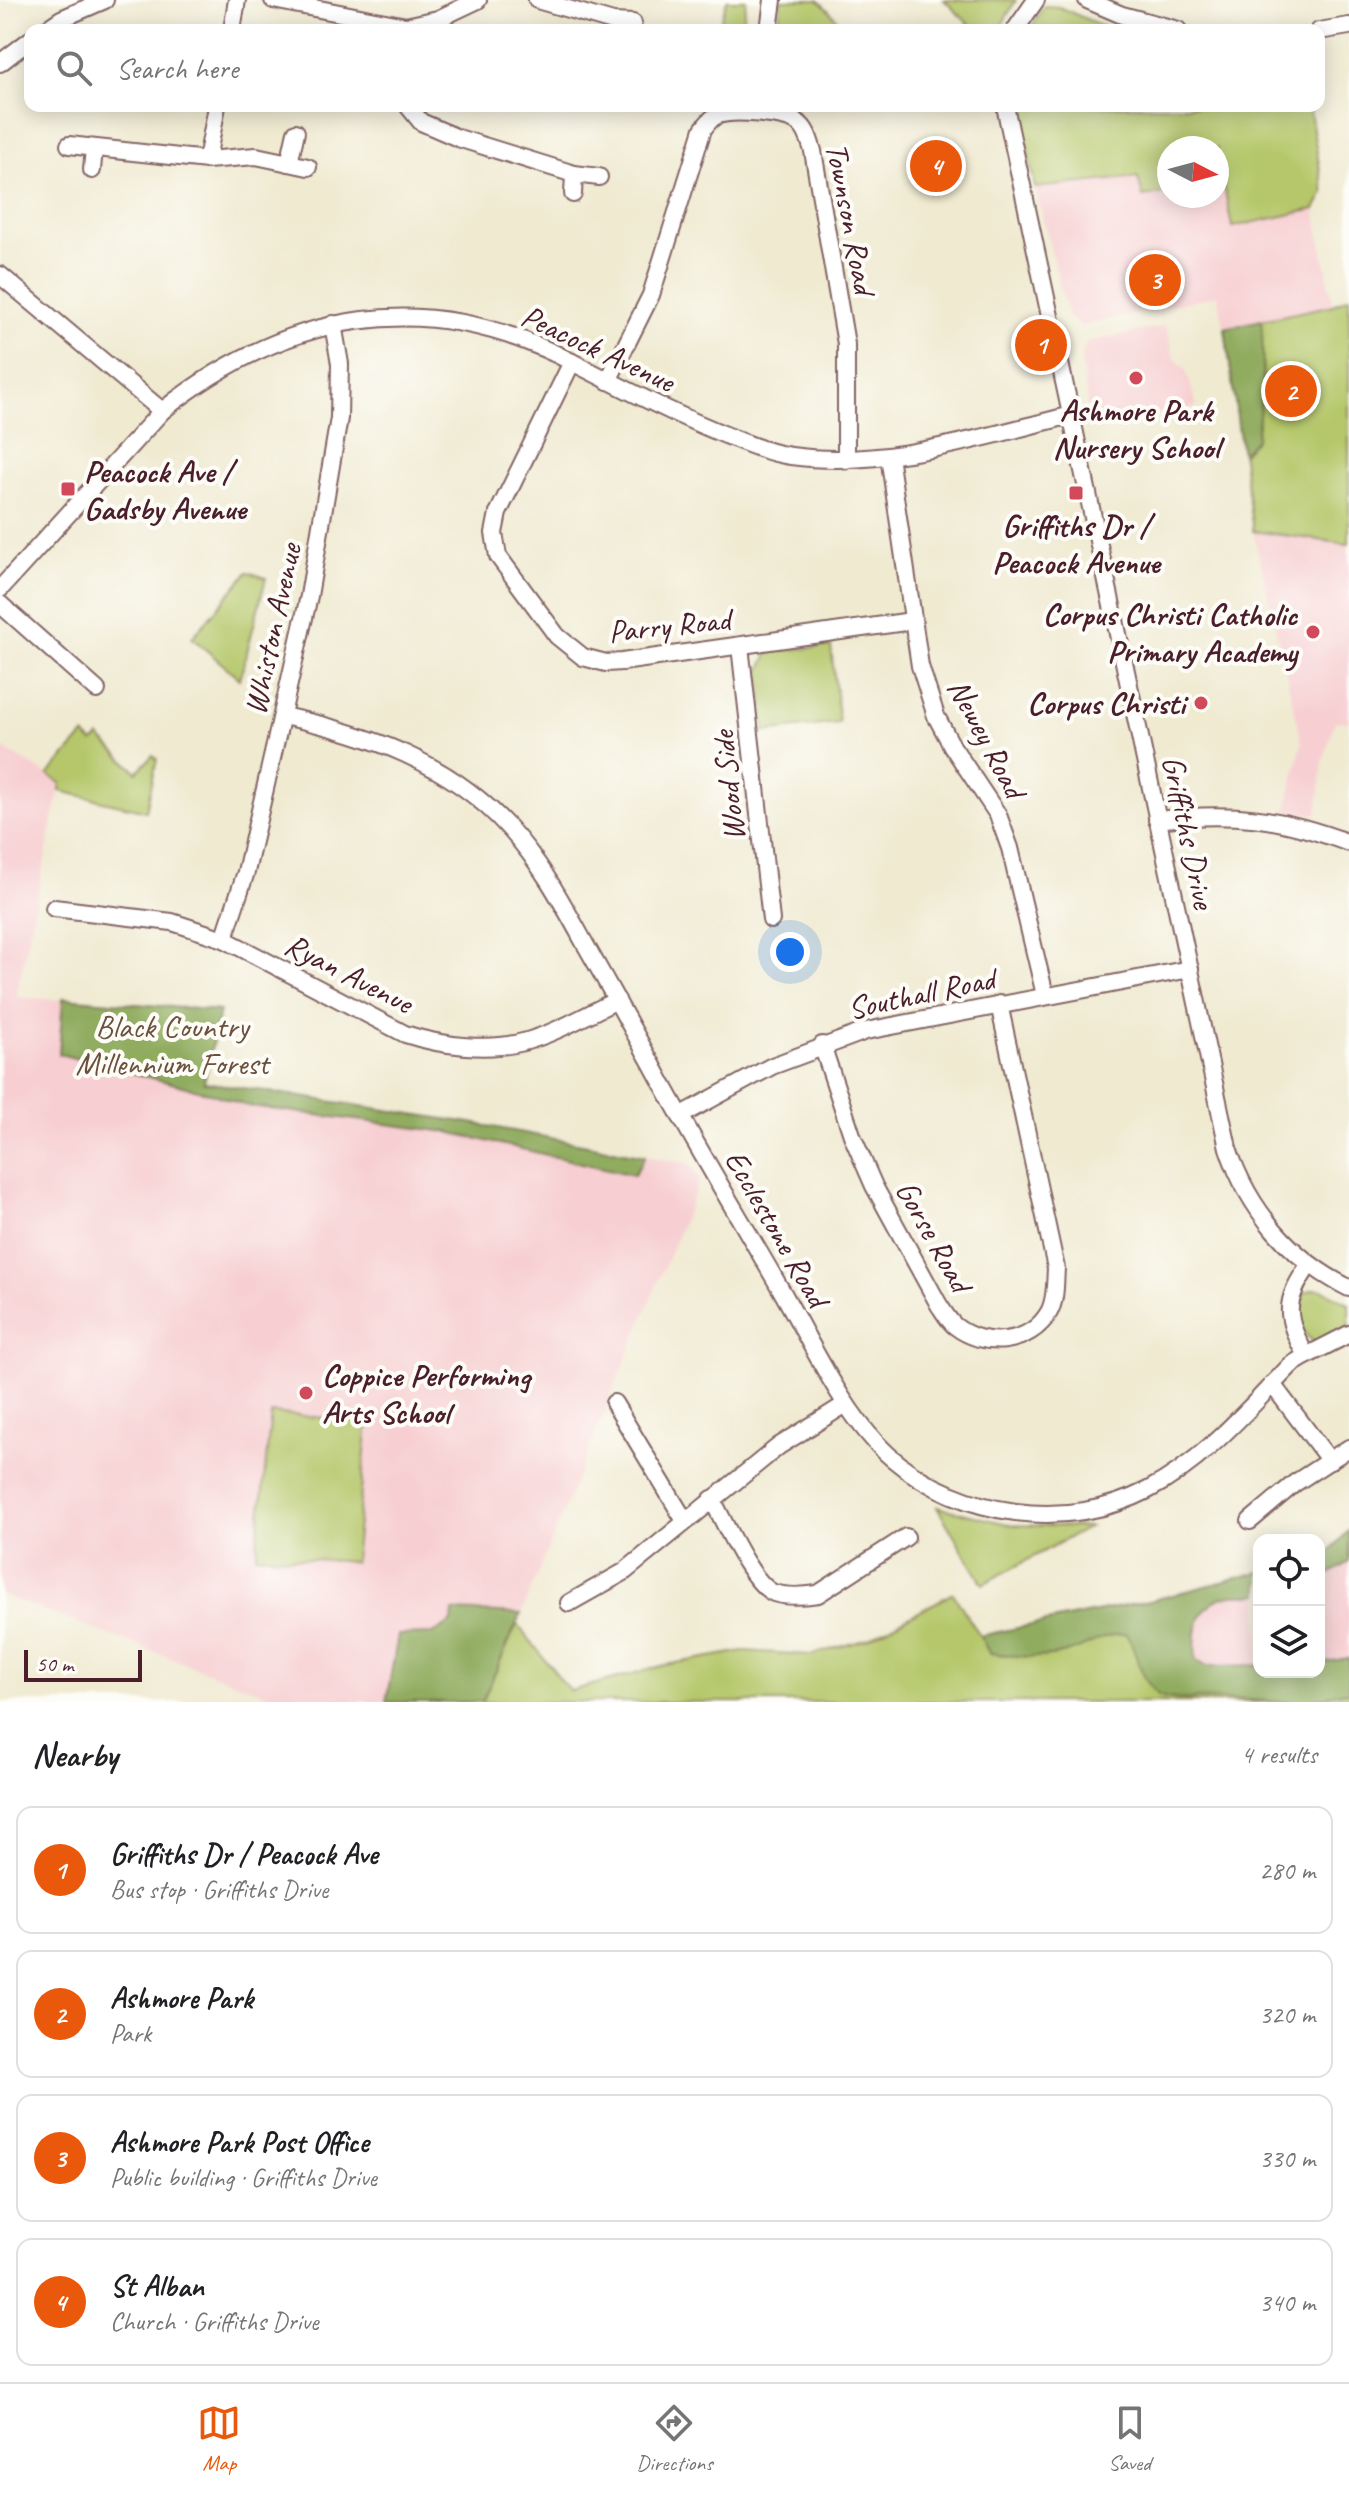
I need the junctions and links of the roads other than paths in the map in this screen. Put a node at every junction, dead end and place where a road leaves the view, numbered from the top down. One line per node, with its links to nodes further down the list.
1 (105, 0): 11 (street)
2 (237, 0): 12 (street)
3 (273, 0): 9 (street)
4 (478, 0): 14 (street)
5 (537, 0): 15 (street)
6 (773, 0): 17 (street)
7 (1036, 0): 18 (street)
8 (1087, 0): 19 (street)
9 (337, 7): 13 (street)
10 (633, 23): 16 (street)
11 (54, 24)
12 (233, 24)
13 (393, 24)
14 (420, 24)
15 (606, 24)
16 (626, 24)
17 (770, 24)
18 (1019, 24)
19 (1156, 24)
20 (1349, 26): 21 (street)
21 (1325, 30)
22 (24, 45): 23 (street)
23 (0, 63)
24 (216, 112): 32 (street)
25 (413, 112): 36 (street)
26 (740, 112): 42 (street, Townson Road)
27 (765, 112): 46 (street, Townson Road)
28 (1006, 112): 44 (street, Griffiths Drive)
29 (296, 132): 33 (street)
30 (69, 145): 31 (street)
31 (94, 148): 32 (street); 35 (street)
32 (207, 160): 33 (street)
33 (289, 163): 34 (street)
34 (308, 167)
35 (92, 170)
36 (574, 174): 37 (street); 38 (street)
37 (599, 177)
38 (573, 194)
39 (0, 275): 43 (street)
40 (333, 324): 41 (street, Peacock Avenue); 43 (street, Peacock Avenue); 52 (street, Whiston Avenue)
41 (572, 362): 42 (street, Peacock Avenue); 50 (street, Parry Road)
42 (608, 381): 46 (street, Peacock Avenue)
43 (162, 411): 47 (street, Peacock Avenue)
44 (1072, 415): 45 (street, Peacock Avenue); 53 (street, Griffiths Drive)
45 (889, 456): 46 (street, Peacock Avenue); 49 (street, Newey Road)
46 (846, 460)
47 (0, 589)
48 (0, 604): 51 (street)
49 (912, 621): 50 (street, Parry Road); 59 (street, Newey Road)
50 (740, 646): 56 (street, Wood Side)
51 (97, 690)
52 (283, 716): 57 (street, Whiston Avenue); 60 (street, Ecclestone Road)
53 (1157, 820): 54 (street); 58 (street, Griffiths Drive)
54 (1349, 843)
55 (54, 908): 57 (street, Ryan Avenue)
56 (771, 920)
57 (224, 939): 60 (street, Ryan Avenue)
58 (1190, 969): 59 (street, Southall Road); 64 (street, Griffiths Drive)
59 (1045, 995): 61 (street, Southall Road)
60 (617, 1000): 63 (street, Ecclestone Road)
61 (999, 1004): 62 (street, Southall Road); 62 (street, Gorse Road)
62 (822, 1045): 63 (street, Southall Road)
63 (680, 1116): 70 (street, Ecclestone Road)
64 (1309, 1265): 65 (street, Griffiths Drive); 67 (street)
65 (1349, 1288)
66 (1349, 1334): 67 (street, Ecclestone Road)
67 (1306, 1356): 68 (street, Ecclestone Road)
68 (1272, 1384): 70 (street, Ecclestone Road); 72 (street)
69 (614, 1403): 74 (street)
70 (846, 1404): 73 (street)
71 (1349, 1448): 72 (street)
72 (1330, 1461): 75 (street)
73 (712, 1499): 74 (street); 76 (street)
74 (685, 1521): 77 (street)
75 (1250, 1521)
76 (906, 1537)
77 (569, 1603)

